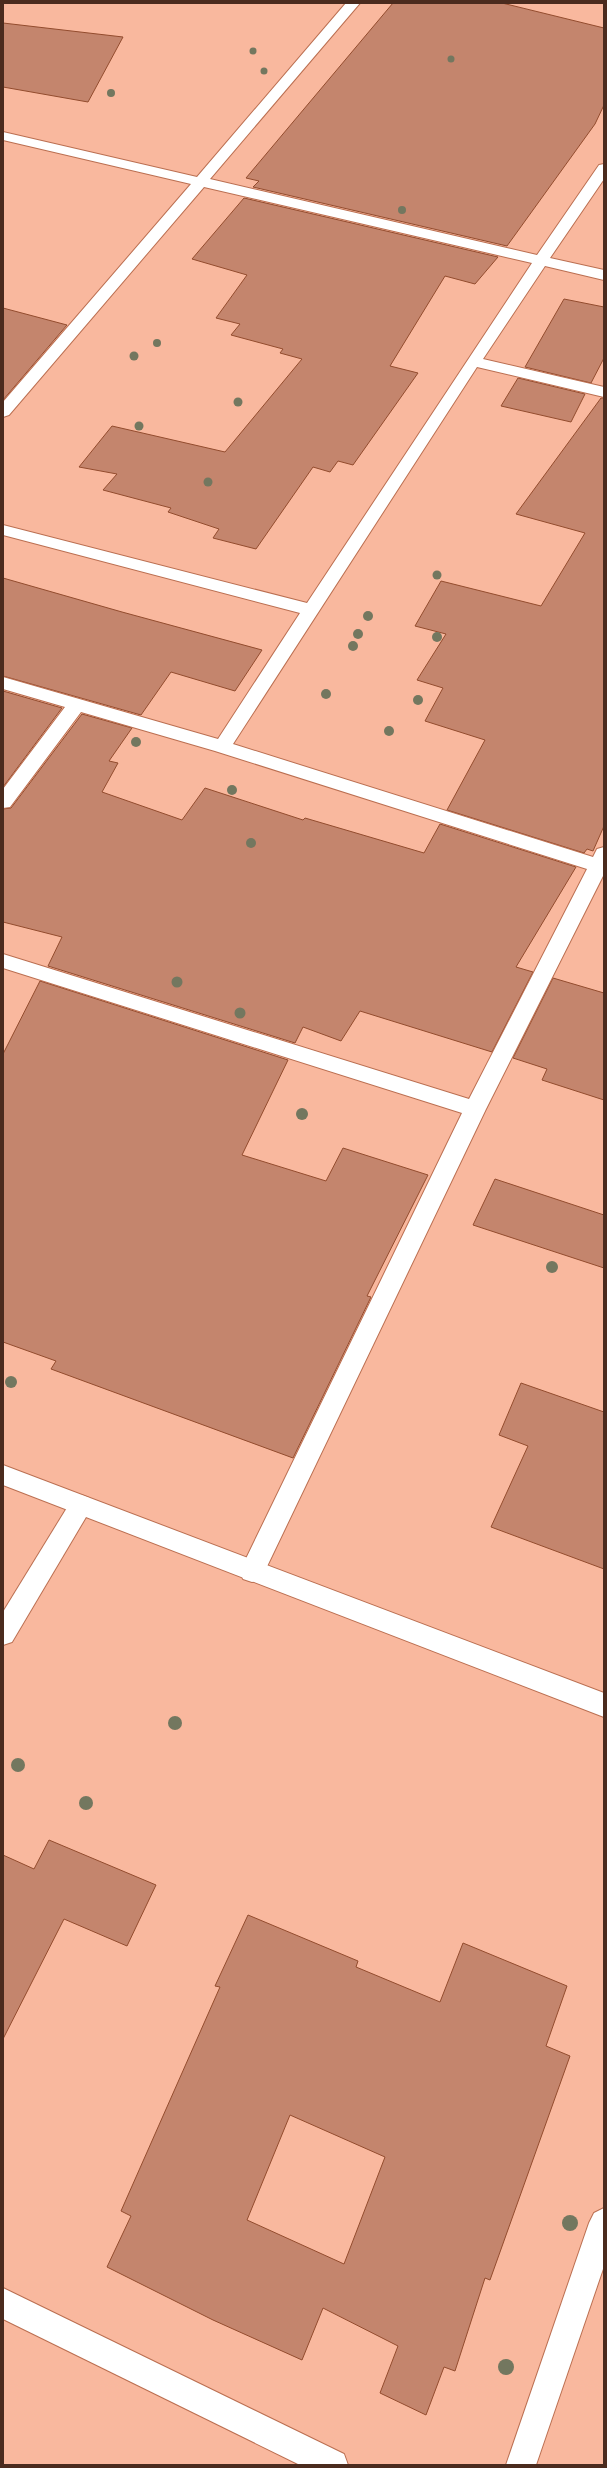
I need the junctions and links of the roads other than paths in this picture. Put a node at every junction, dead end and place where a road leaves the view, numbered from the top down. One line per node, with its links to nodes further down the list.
1 (353, 3): 4 (street)
2 (3, 136): 4 (street)
3 (604, 168): 5 (street)
4 (201, 180): 5 (street); 9 (street)
5 (542, 261): 6 (street); 7 (street)
6 (604, 275)
7 (473, 361): 8 (street); 11 (street)
8 (604, 392)
9 (3, 412)
10 (3, 530): 11 (street)
11 (311, 610): 14 (street)
12 (3, 682): 13 (street)
13 (77, 704): 14 (street); 15 (street)
14 (222, 747): 16 (street)
15 (3, 802)
16 (602, 862): 18 (street)
17 (3, 961): 18 (street)
18 (475, 1109): 21 (street)
19 (3, 1475): 20 (street)
20 (81, 1505): 21 (street); 22 (street)
21 (252, 1571): 23 (street)
22 (3, 1634)
23 (604, 1705)
24 (604, 2223): 27 (street)
25 (3, 2303): 26 (street)
26 (333, 2465)
27 (521, 2465)

